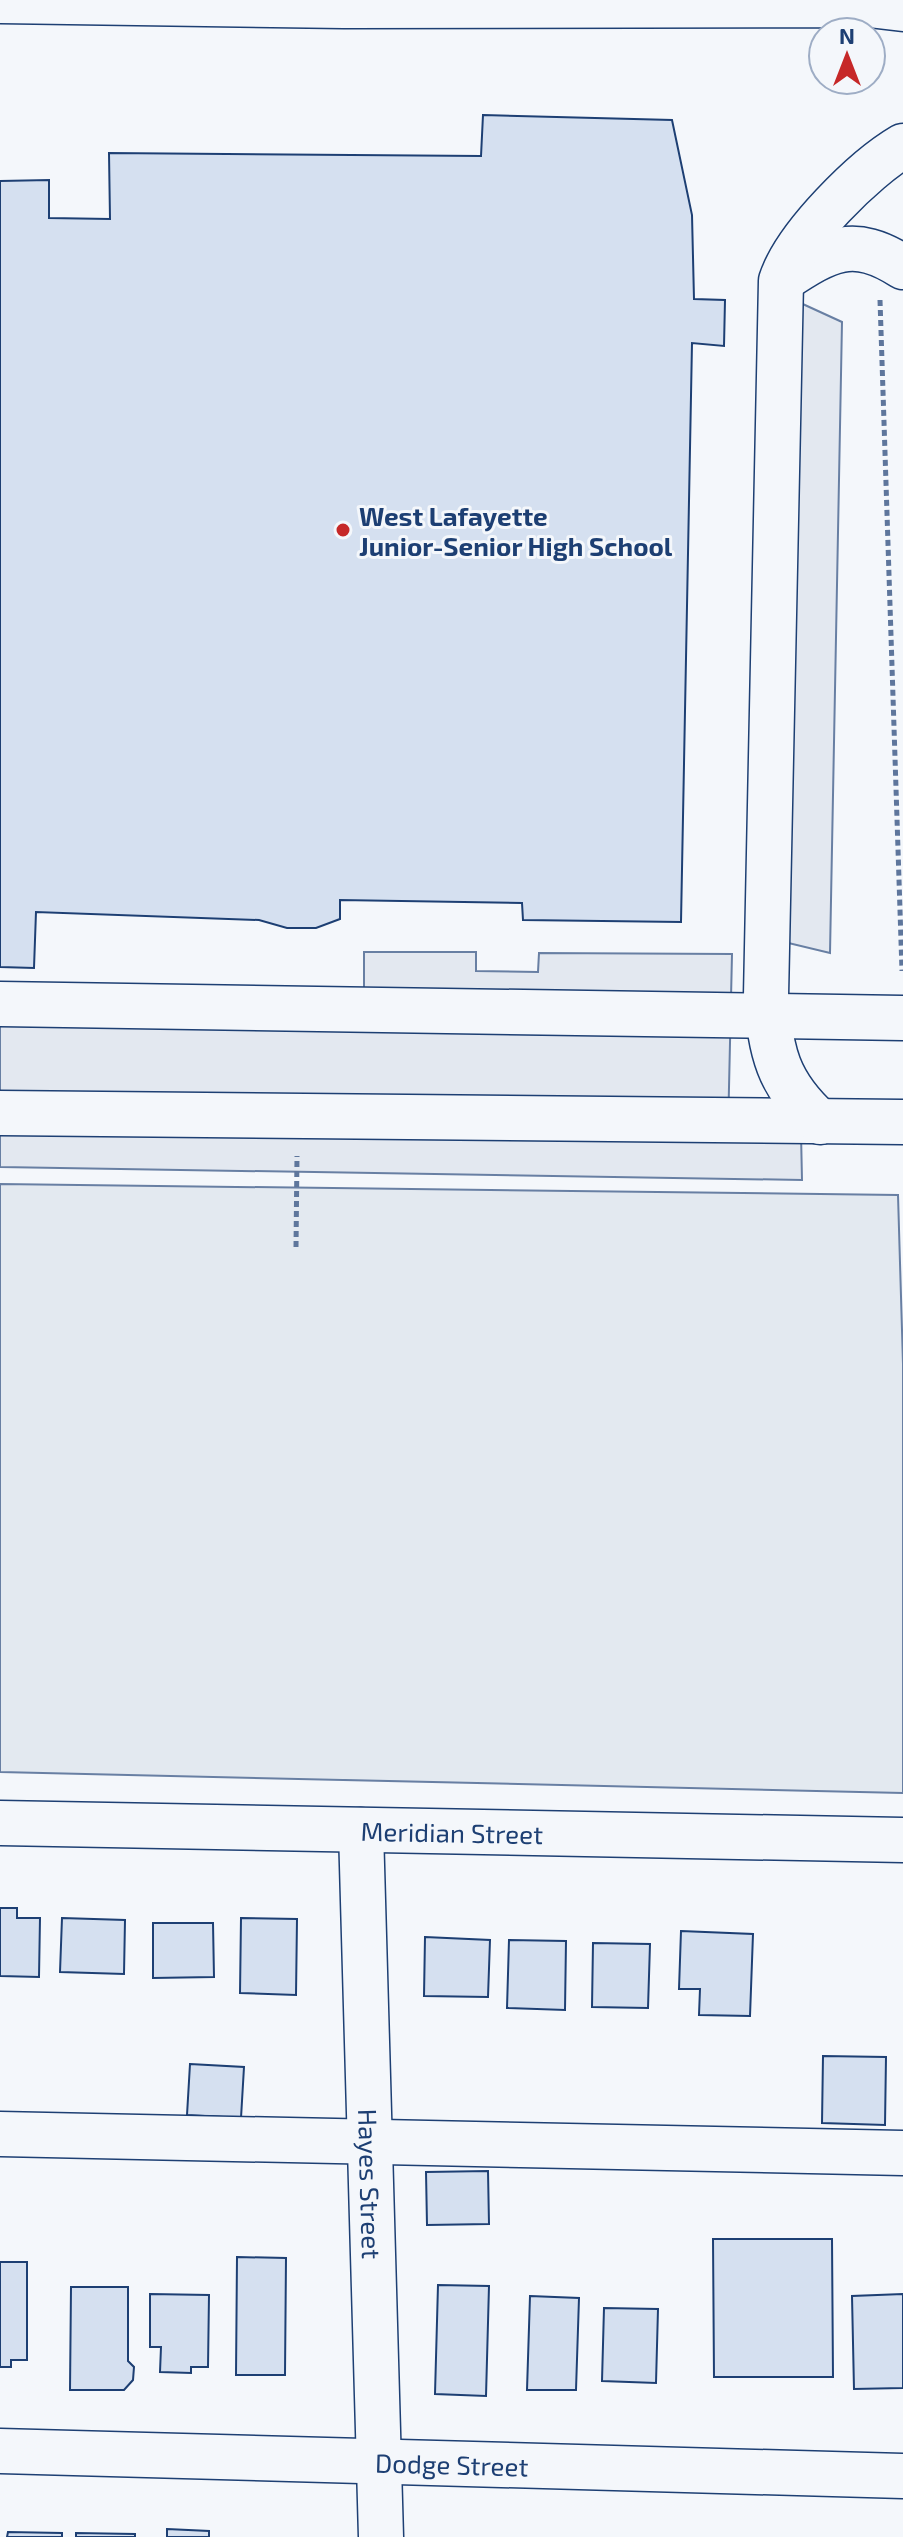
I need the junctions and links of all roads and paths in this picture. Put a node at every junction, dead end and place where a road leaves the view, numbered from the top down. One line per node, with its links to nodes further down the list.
1 (0, 1): 2 (street)
2 (344, 3): 3 (street)
3 (903, 9)
4 (903, 146): 6 (street)
5 (891, 260): 6 (street); 7 (path)
6 (781, 281): 9 (street)
7 (902, 971)
8 (0, 1004): 9 (street)
9 (768, 1018): 10 (street); 12 (street)
10 (903, 1018)
11 (0, 1113): 12 (street)
12 (820, 1122): 13 (street)
13 (903, 1122)
14 (297, 1143): 15 (path)
15 (296, 1247)
16 (0, 1823): 17 (street, Meridian Street)
17 (361, 1830): 18 (street, Meridian Street); 20 (street, Hayes Street)
18 (903, 1840)
19 (0, 2134): 20 (street)
20 (369, 2142): 21 (street); 23 (street, Hayes Street)
21 (903, 2153)
22 (0, 2451): 23 (street, Dodge Street)
23 (378, 2462): 24 (street, Dodge Street); 25 (street, Hayes Street)
24 (903, 2476)
25 (381, 2537)

